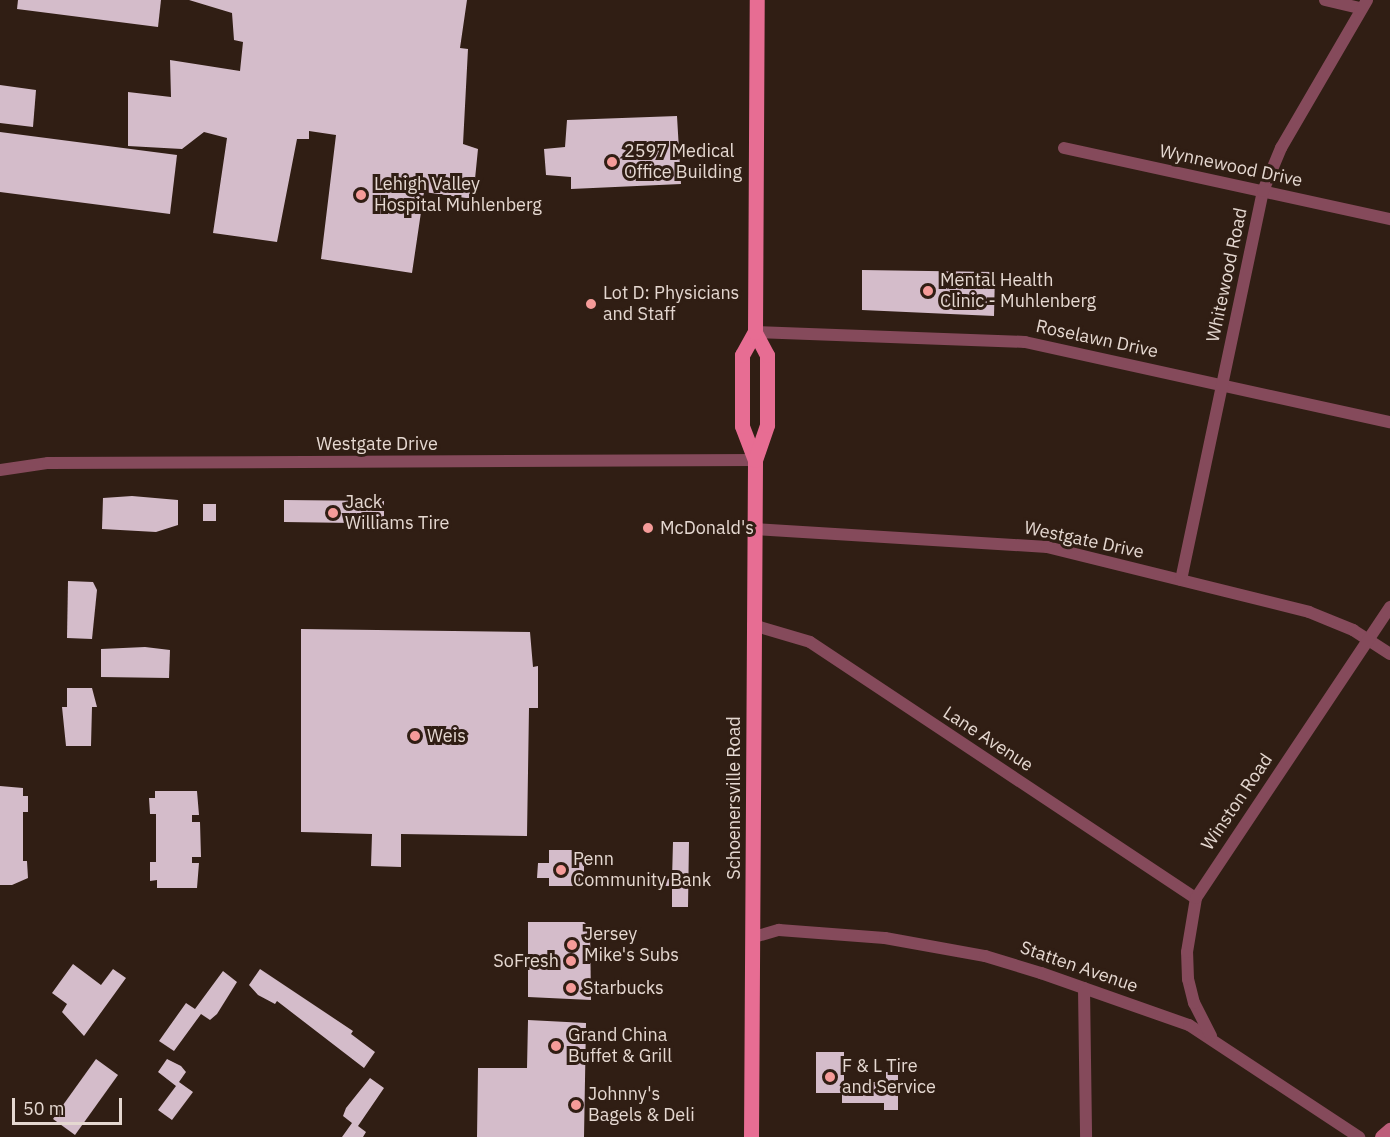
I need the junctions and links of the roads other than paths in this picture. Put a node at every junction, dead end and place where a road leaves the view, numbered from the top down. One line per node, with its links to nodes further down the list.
1 (757, 0): 7 (main road, Schoenersville Road)
2 (1325, 0): 3 (street)
3 (1364, 4): 5 (street, Whitewood Road)
4 (1064, 148): 5 (street, Wynnewood Drive)
5 (1263, 191): 6 (street, Wynnewood Drive); 8 (street, Whitewood Road)
6 (1390, 219)
7 (755, 332): 8 (street, Roselawn Drive); 10 (main road, Schoenersville Road); 10 (main road, Schoenersville Road)
8 (1223, 385): 9 (street, Roselawn Drive); 13 (street, Whitewood Road)
9 (1390, 423)
10 (754, 460): 11 (street, Westgate Drive); 12 (main road, Schoenersville Road)
11 (0, 470)
12 (754, 529): 13 (street, Westgate Drive); 15 (main road, Schoenersville Road)
13 (1180, 580): 16 (street, Westgate Drive)
14 (1390, 607): 16 (street, Winston Road)
15 (753, 626): 18 (street, Lane Avenue); 19 (main road, Schoenersville Road)
16 (1368, 639): 17 (street, Westgate Drive); 18 (street, Winston Road)
17 (1390, 654)
18 (1196, 898): 21 (street, Winston Road)
19 (754, 937): 20 (street, Statten Avenue); 23 (main road, Schoenersville Road)
20 (1084, 988): 21 (street, Statten Avenue); 24 (street)
21 (1212, 1037): 25 (street, Statten Avenue)
22 (1390, 1130): 26 (street)
23 (751, 1137)
24 (1086, 1137)
25 (1359, 1137)
26 (1382, 1137)

